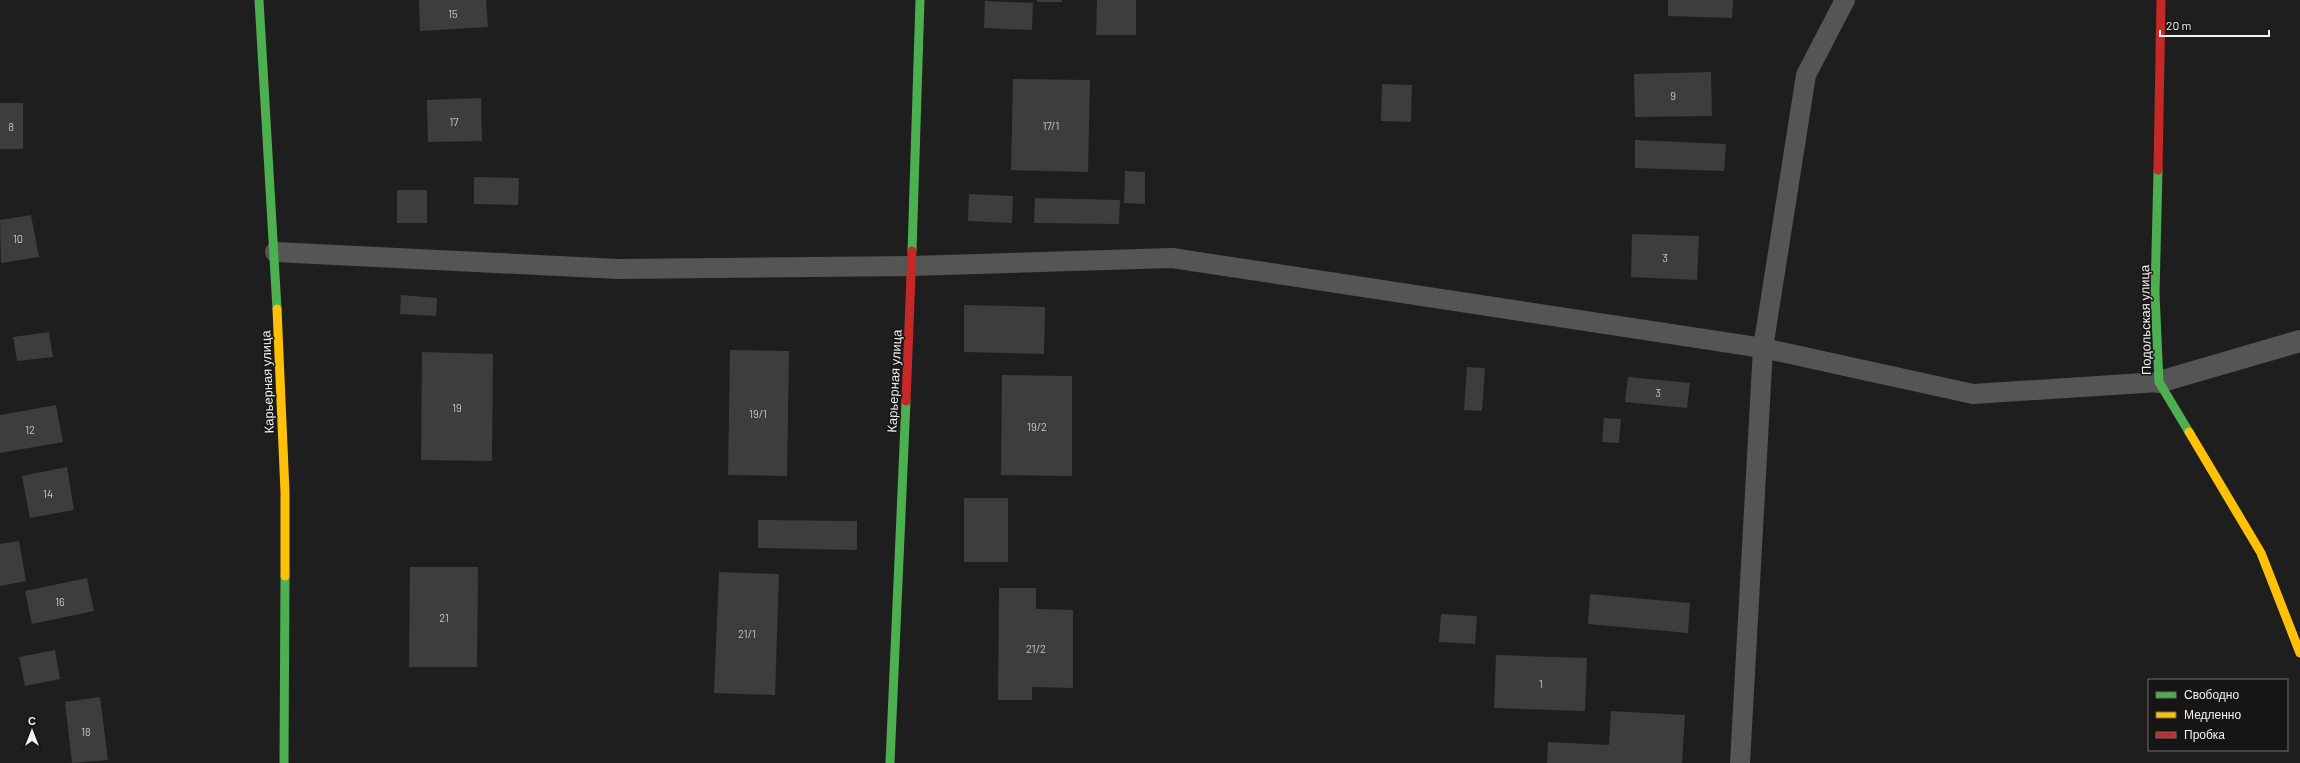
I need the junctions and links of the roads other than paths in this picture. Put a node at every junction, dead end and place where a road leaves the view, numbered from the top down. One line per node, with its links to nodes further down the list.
1 (259, 0): 5 (street, Карьерная улица)
2 (920, 0): 6 (street, Карьерная улица)
3 (1845, 0): 8 (lane)
4 (2161, 0): 9 (street, Подольская улица)
5 (275, 252): 6 (lane); 11 (street, Карьерная улица)
6 (912, 266): 8 (lane); 12 (street, Карьерная улица)
7 (2300, 341): 9 (street)
8 (1763, 348): 9 (lane); 13 (lane)
9 (2159, 382): 10 (street, Подольская улица)
10 (2300, 653)
11 (284, 763)
12 (890, 763)
13 (1740, 763)

